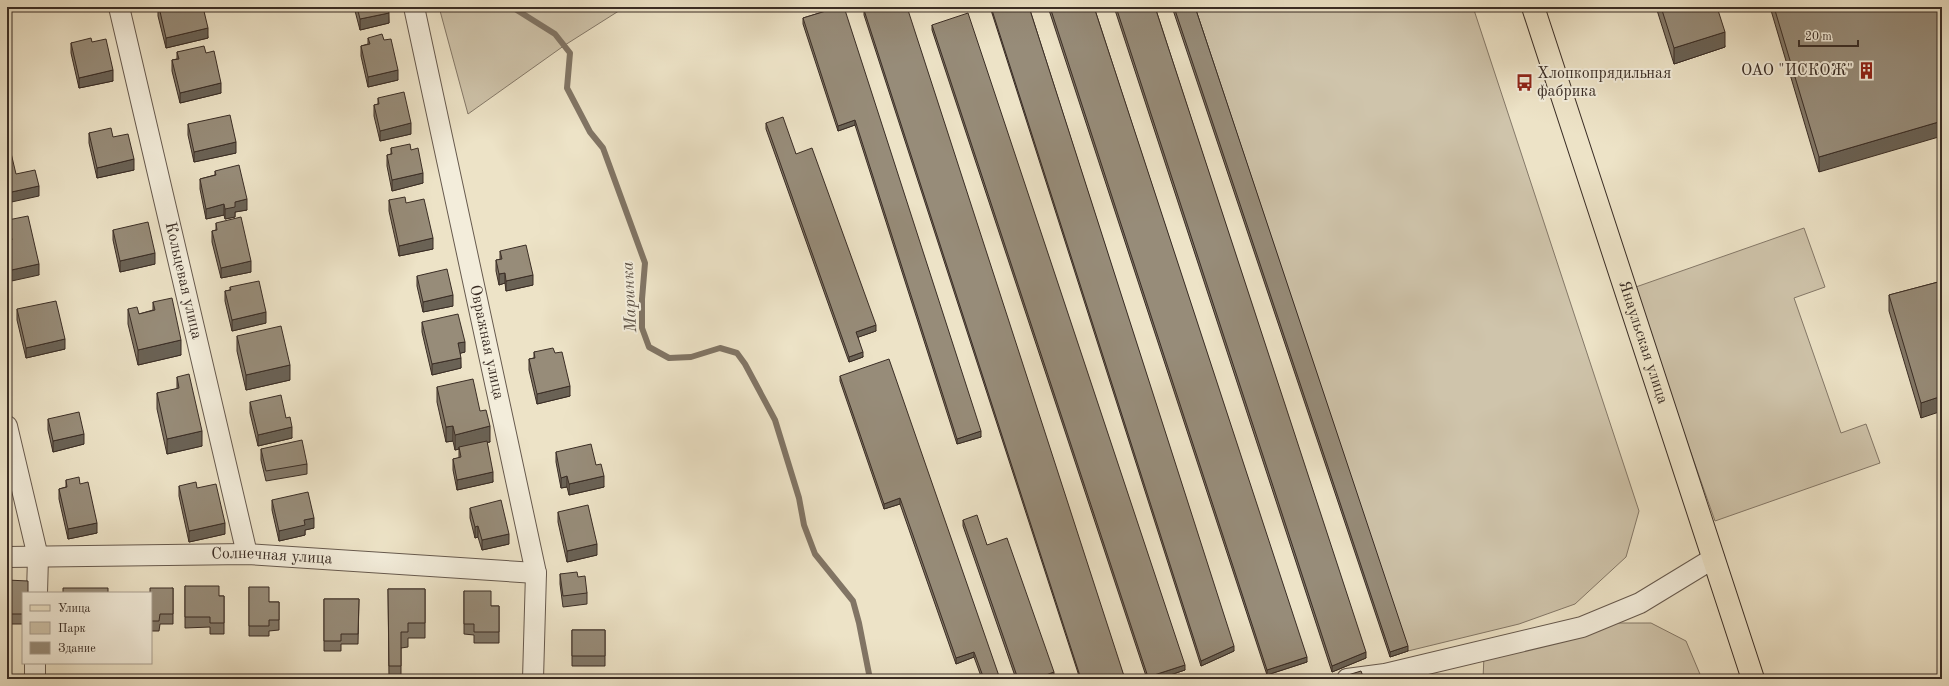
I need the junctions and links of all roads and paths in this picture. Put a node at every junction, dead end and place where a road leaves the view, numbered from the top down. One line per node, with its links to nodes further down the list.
1 (119, 7): 5 (street, Кольцевая улица)
2 (414, 7): 9 (street, Овражная улица)
3 (1533, 7): 8 (main road, Янаульская улица)
4 (7, 426): 7 (street)
5 (247, 554): 7 (street, Солнечная улица); 9 (street, Солнечная улица)
6 (7, 557): 7 (street, Солнечная улица)
7 (38, 557): 10 (street)
8 (1714, 558): 14 (street); 15 (main road, Янаульская улица)
9 (536, 573): 13 (street, Овражная улица)
10 (37, 592)
11 (36, 664): 12 (street)
12 (35, 679)
13 (533, 679)
14 (1347, 679)
15 (1753, 679)

